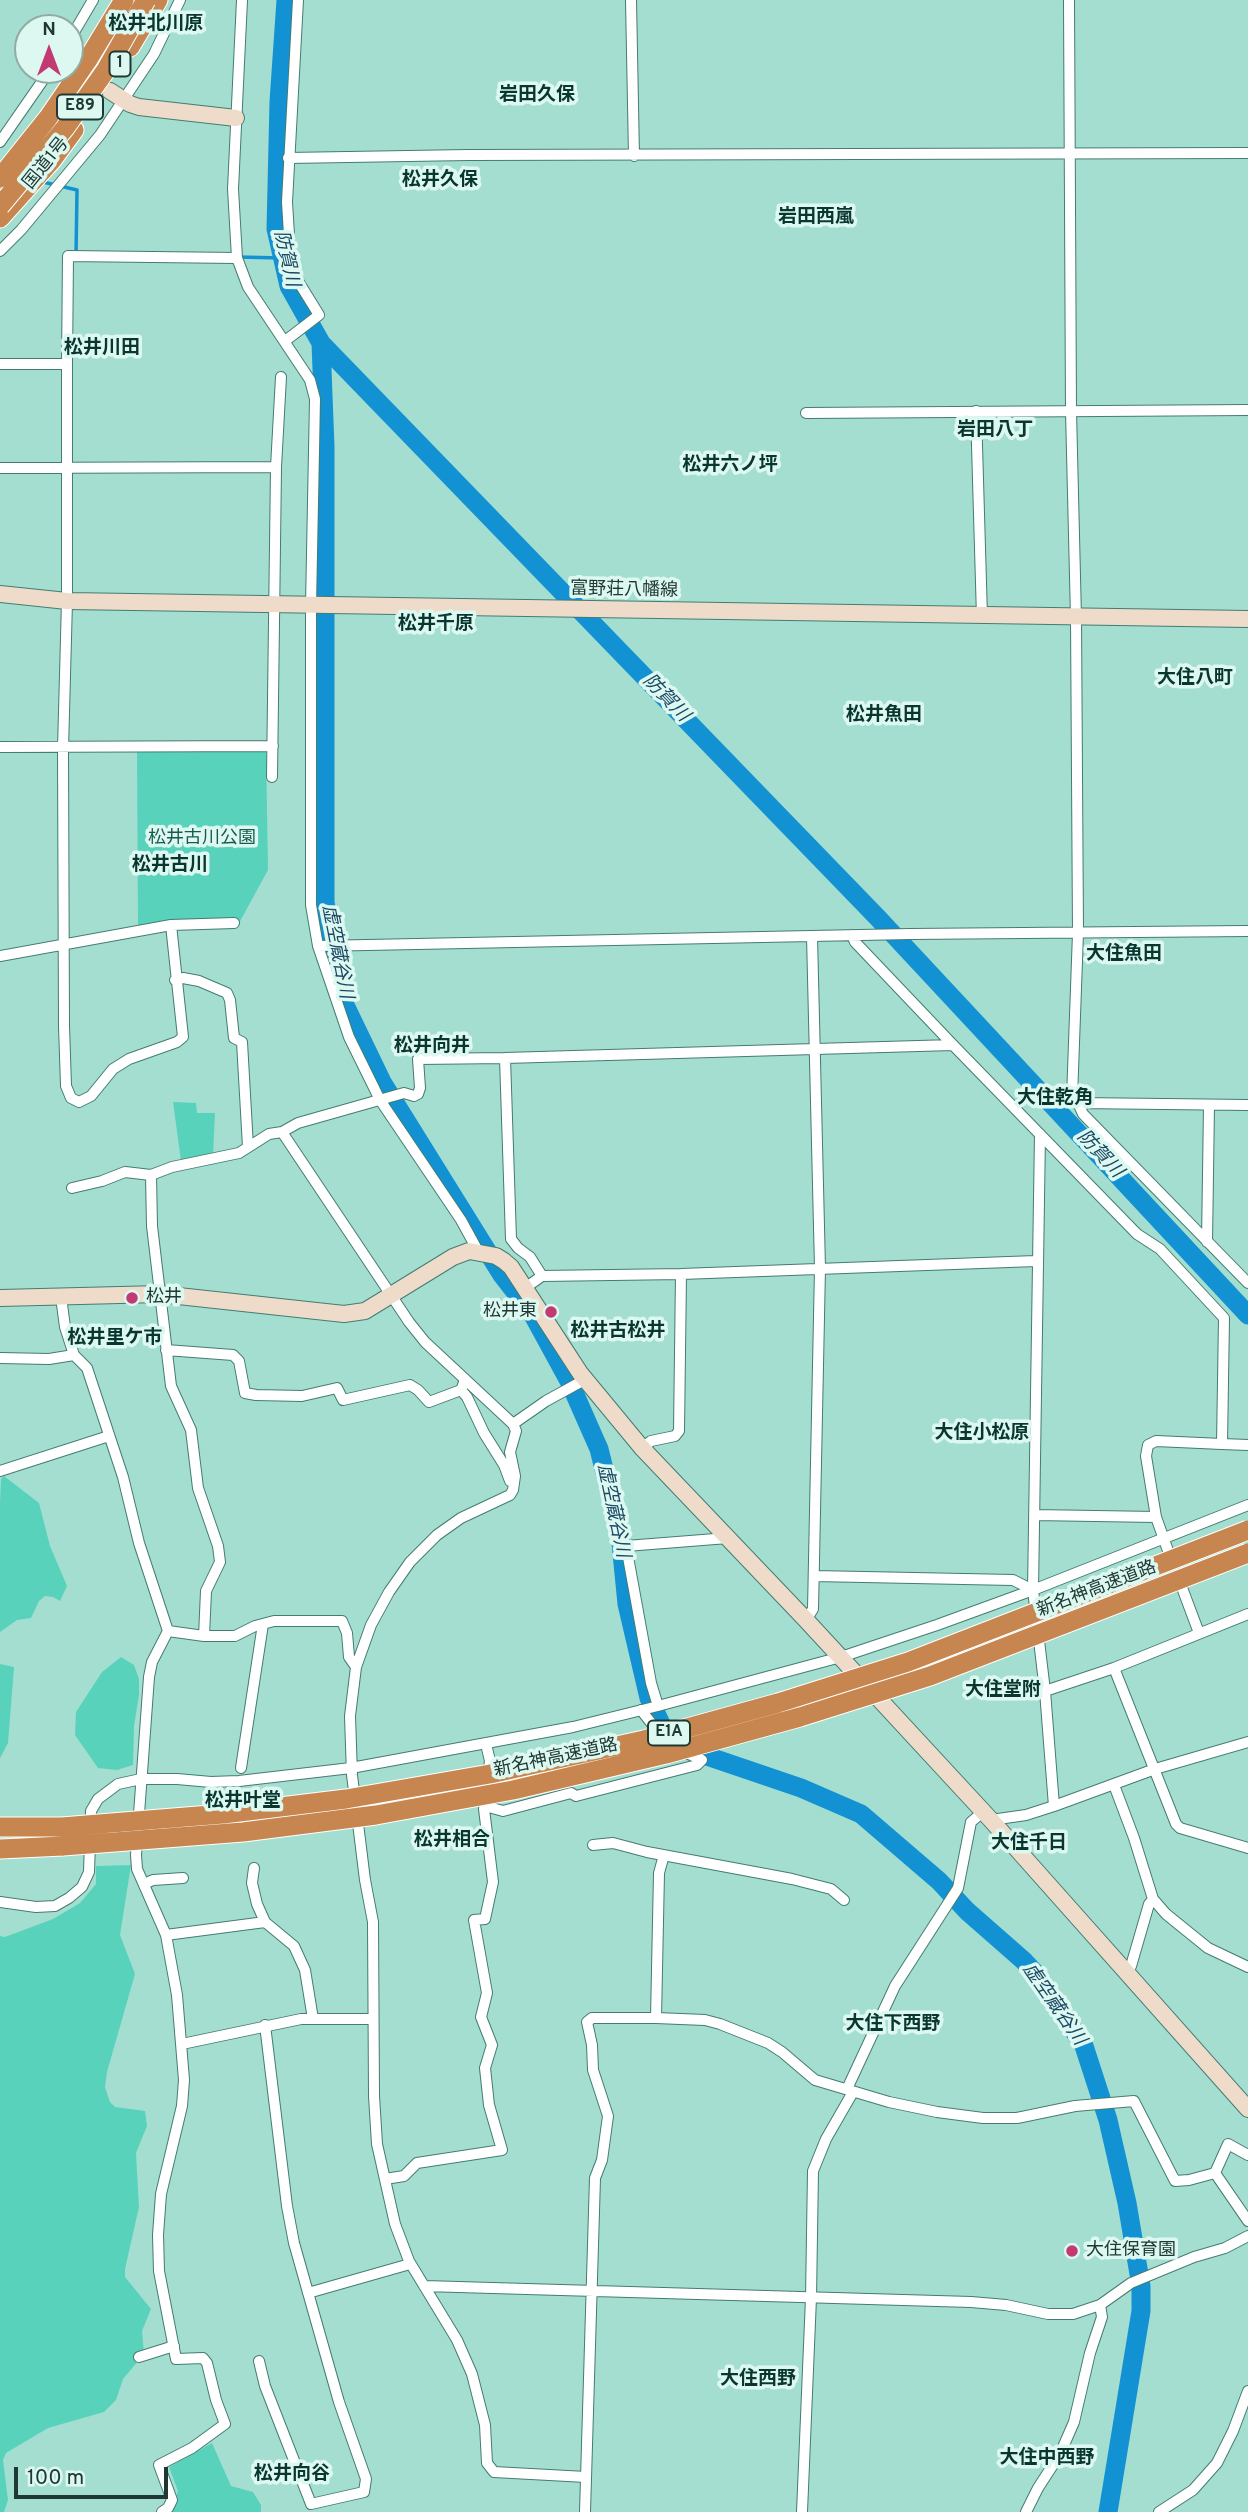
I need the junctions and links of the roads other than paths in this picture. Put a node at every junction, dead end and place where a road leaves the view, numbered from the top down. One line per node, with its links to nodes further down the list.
1 (93, 0): 11 (street)
2 (113, 0): 21 (highway, 国道1号 / 1)
3 (124, 0): 22 (highway, E89, bridge)
4 (146, 0): 23 (highway, E89, bridge)
5 (158, 0): 24 (highway, 国道1号 / 1)
6 (180, 0): 14 (street)
7 (242, 0): 15 (street)
8 (298, 0): 20 (street)
9 (631, 0): 19 (street)
10 (1069, 0): 18 (street)
11 (84, 15)
12 (40, 84): 16 (street)
13 (110, 91): 14 (street)
14 (124, 101): 15 (street); 25 (street)
15 (236, 118): 26 (street)
16 (0, 142)
17 (1248, 153): 18 (street)
18 (1070, 154): 19 (street); 33 (street)
19 (634, 156): 20 (street)
20 (288, 158): 27 (street)
21 (0, 165)
22 (0, 178)
23 (0, 206)
24 (0, 218)
25 (0, 251)
26 (237, 258): 27 (street); 29 (street)
27 (285, 341): 41 (street)
28 (0, 364): 29 (street)
29 (67, 365): 35 (street)
30 (281, 377): 36 (street)
31 (1248, 410): 33 (street)
32 (976, 411): 33 (street); 34 (street); 42 (street)
33 (1071, 411): 43 (street)
34 (806, 413)
35 (67, 467): 36 (street); 37 (street); 39 (street)
36 (276, 467): 40 (street)
37 (0, 468)
38 (0, 594): 39 (street, 富野荘八幡線)
39 (67, 601): 40 (street, 富野荘八幡線); 45 (street)
40 (274, 604): 41 (street, 富野荘八幡線); 46 (street)
41 (319, 605): 42 (street, 富野荘八幡線); 56 (street)
42 (982, 617): 43 (street, 富野荘八幡線)
43 (1076, 618): 44 (street, 富野荘八幡線); 52 (street)
44 (1248, 619)
45 (63, 746): 46 (street); 47 (street); 55 (street)
46 (273, 746): 48 (street)
47 (0, 747)
48 (272, 778)
49 (234, 923): 50 (street)
50 (171, 925): 55 (street); 58 (street)
51 (1248, 931): 52 (street)
52 (1078, 933): 53 (street); 63 (street)
53 (852, 935): 54 (street); 59 (street)
54 (812, 936): 56 (street); 60 (street)
55 (64, 943): 57 (street); 58 (street)
56 (317, 946): 62 (street)
57 (0, 956)
58 (175, 979): 68 (street)
59 (953, 1045): 60 (street); 67 (street)
60 (814, 1049): 61 (street); 74 (street)
61 (505, 1058): 62 (street); 76 (street)
62 (380, 1100): 66 (street); 72 (street)
63 (1072, 1101): 64 (street); 71 (street)
64 (1209, 1105): 65 (street); 71 (street)
65 (1248, 1105)
66 (282, 1132): 68 (street); 82 (street)
67 (1040, 1134): 73 (street); 90 (street)
68 (248, 1147): 69 (street)
69 (152, 1175): 70 (street); 79 (street)
70 (72, 1188)
71 (1208, 1242): 77 (street)
72 (485, 1253): 78 (street); 82 (street)
73 (1036, 1261): 74 (street); 96 (street)
74 (820, 1268): 75 (street); 102 (street)
75 (681, 1274): 76 (street); 92 (street)
76 (542, 1276): 78 (street)
77 (1248, 1283)
78 (524, 1288): 86 (street)
79 (160, 1294): 81 (street); 82 (street); 83 (street)
80 (0, 1297): 81 (street)
81 (61, 1297): 84 (street)
82 (391, 1297): 87 (street)
83 (166, 1350): 87 (street); 109 (street)
84 (74, 1355): 85 (street); 89 (street)
85 (0, 1358)
86 (586, 1379): 88 (street); 92 (street)
87 (463, 1385): 88 (street); 94 (street)
88 (513, 1424): 94 (street)
89 (109, 1436): 93 (street); 107 (street)
90 (1222, 1444): 91 (street); 97 (street)
91 (1248, 1444)
92 (642, 1448): 99 (street)
93 (0, 1471)
94 (513, 1490): 111 (street)
95 (1248, 1504): 100 (street)
96 (1034, 1515): 97 (street); 103 (street)
97 (1156, 1517): 100 (street)
98 (1248, 1530): 129 (highway, 新名神高速道路 / E1A, bridge)
99 (728, 1538): 105 (street); 114 (street)
100 (1164, 1539): 103 (street); 108 (street)
101 (1248, 1553): 129 (highway, 新名神高速道路 / E1A, bridge)
102 (814, 1576): 103 (street); 105 (street)
103 (1033, 1590): 110 (street); 113 (street)
104 (1248, 1614): 108 (street)
105 (806, 1620): 110 (street)
106 (263, 1624): 109 (street); 111 (street); 118 (street)
107 (168, 1631): 109 (street); 122 (street)
108 (1199, 1633): 112 (street)
109 (204, 1636)
110 (841, 1657): 114 (street); 127 (street)
111 (356, 1667): 119 (street)
112 (1114, 1668): 113 (street); 121 (street)
113 (1045, 1691): 126 (street)
114 (658, 1706): 115 (street)
115 (641, 1710): 117 (street); 124 (street)
116 (1248, 1742): 121 (street)
117 (486, 1744): 119 (street); 125 (street)
118 (241, 1768)
119 (351, 1768): 122 (street); 146 (street)
120 (545, 1769): 124 (street)
121 (1155, 1769): 123 (street); 131 (street)
122 (141, 1779): 136 (street); 139 (street)
123 (1114, 1785): 126 (street); 137 (street)
124 (551, 1798): 125 (street)
125 (485, 1806): 153 (street)
126 (1054, 1806): 127 (street)
127 (987, 1816): 143 (street); 149 (street)
128 (0, 1828): 129 (highway, 新名神高速道路 / E1A)
129 (62, 1837): 132 (highway, 新名神高速道路 / E1A)
130 (593, 1845): 133 (street)
131 (1248, 1848)
132 (0, 1849)
133 (664, 1855): 138 (street); 144 (street)
134 (254, 1868): 140 (street)
135 (183, 1878): 136 (street)
136 (144, 1884): 141 (street)
137 (1153, 1899): 142 (street); 143 (street)
138 (844, 1900)
139 (0, 1902)
140 (265, 1922): 141 (street); 145 (street)
141 (166, 1935): 148 (street)
142 (1248, 1967)
143 (1126, 1973): 150 (street)
144 (656, 2018): 149 (street); 158 (street)
145 (313, 2019): 146 (street); 147 (street)
146 (373, 2019): 153 (street)
147 (265, 2025): 148 (street); 159 (street)
148 (182, 2043): 162 (street)
149 (850, 2091): 152 (street); 160 (street)
150 (1248, 2109)
151 (1248, 2155): 152 (street)
152 (1215, 2173): 154 (street)
153 (385, 2179): 156 (street)
154 (1248, 2221)
155 (1248, 2236): 161 (street)
156 (410, 2264): 157 (street); 159 (street)
157 (424, 2286): 158 (street); 166 (street)
158 (592, 2289): 160 (street); 166 (street)
159 (308, 2293): 164 (street)
160 (811, 2298): 161 (street); 170 (street)
161 (1100, 2305): 171 (street)
162 (174, 2346): 163 (street); 168 (street)
163 (139, 2357)
164 (259, 2361)
165 (1248, 2391): 167 (street)
166 (586, 2477): 169 (street)
167 (1164, 2510)
168 (162, 2512)
169 (584, 2512)
170 (803, 2512)
171 (1026, 2512)

